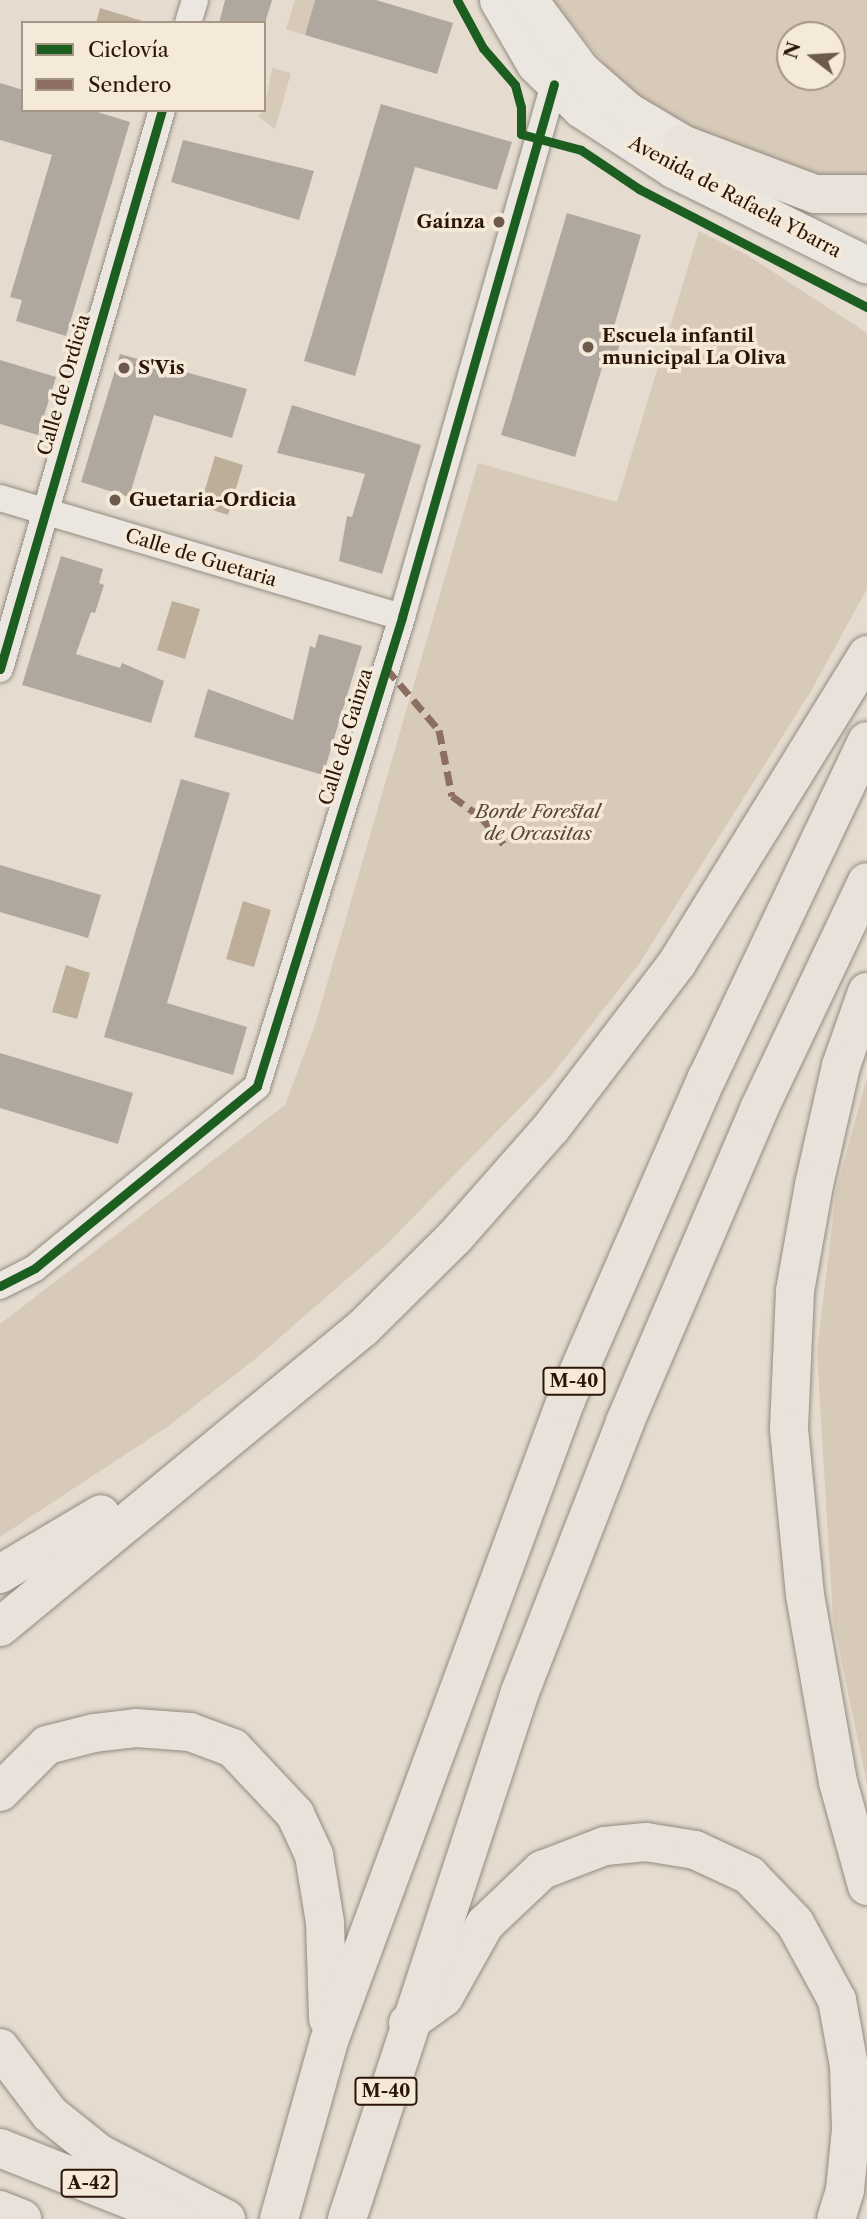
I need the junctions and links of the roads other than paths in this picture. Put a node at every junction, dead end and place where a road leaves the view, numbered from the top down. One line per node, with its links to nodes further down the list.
1 (195, 0): 4 (street)
2 (498, 0): 5 (main road, Avenida de Rafaela Ybarra)
3 (530, 0): 7 (main road, Avenida de Rafaela Ybarra)
4 (189, 21)
5 (554, 84): 10 (main road, Avenida de Rafaela Ybarra); 13 (street, Calle de Gainza)
6 (161, 112): 12 (street, Calle de Ordicia)
7 (682, 144): 8 (highway); 9 (main road, Avenida de Rafaela Ybarra)
8 (867, 194)
9 (867, 244)
10 (867, 265)
11 (0, 498): 12 (street, Calle de Guetaria)
12 (46, 512): 13 (street, Calle de Guetaria); 15 (street, Calle de Ordicia)
13 (402, 617): 19 (street, Calle de Gainza)
14 (867, 655): 20 (highway)
15 (0, 669)
16 (867, 741): 26 (highway, M-40)
17 (867, 882): 25 (highway, M-40)
18 (867, 992): 24 (highway)
19 (0, 1286)
20 (279, 1398): 21 (highway); 22 (highway)
21 (0, 1574)
22 (0, 1627)
23 (0, 1792): 26 (highway)
24 (867, 1886)
25 (408, 2023): 34 (highway, M-40); 35 (highway)
26 (329, 2041): 33 (highway, M-40)
27 (0, 2048): 32 (highway)
28 (0, 2148): 31 (highway, A-42)
29 (0, 2210): 30 (highway)
30 (22, 2219)
31 (177, 2219)
32 (226, 2219)
33 (279, 2219)
34 (346, 2219)
35 (836, 2219)

